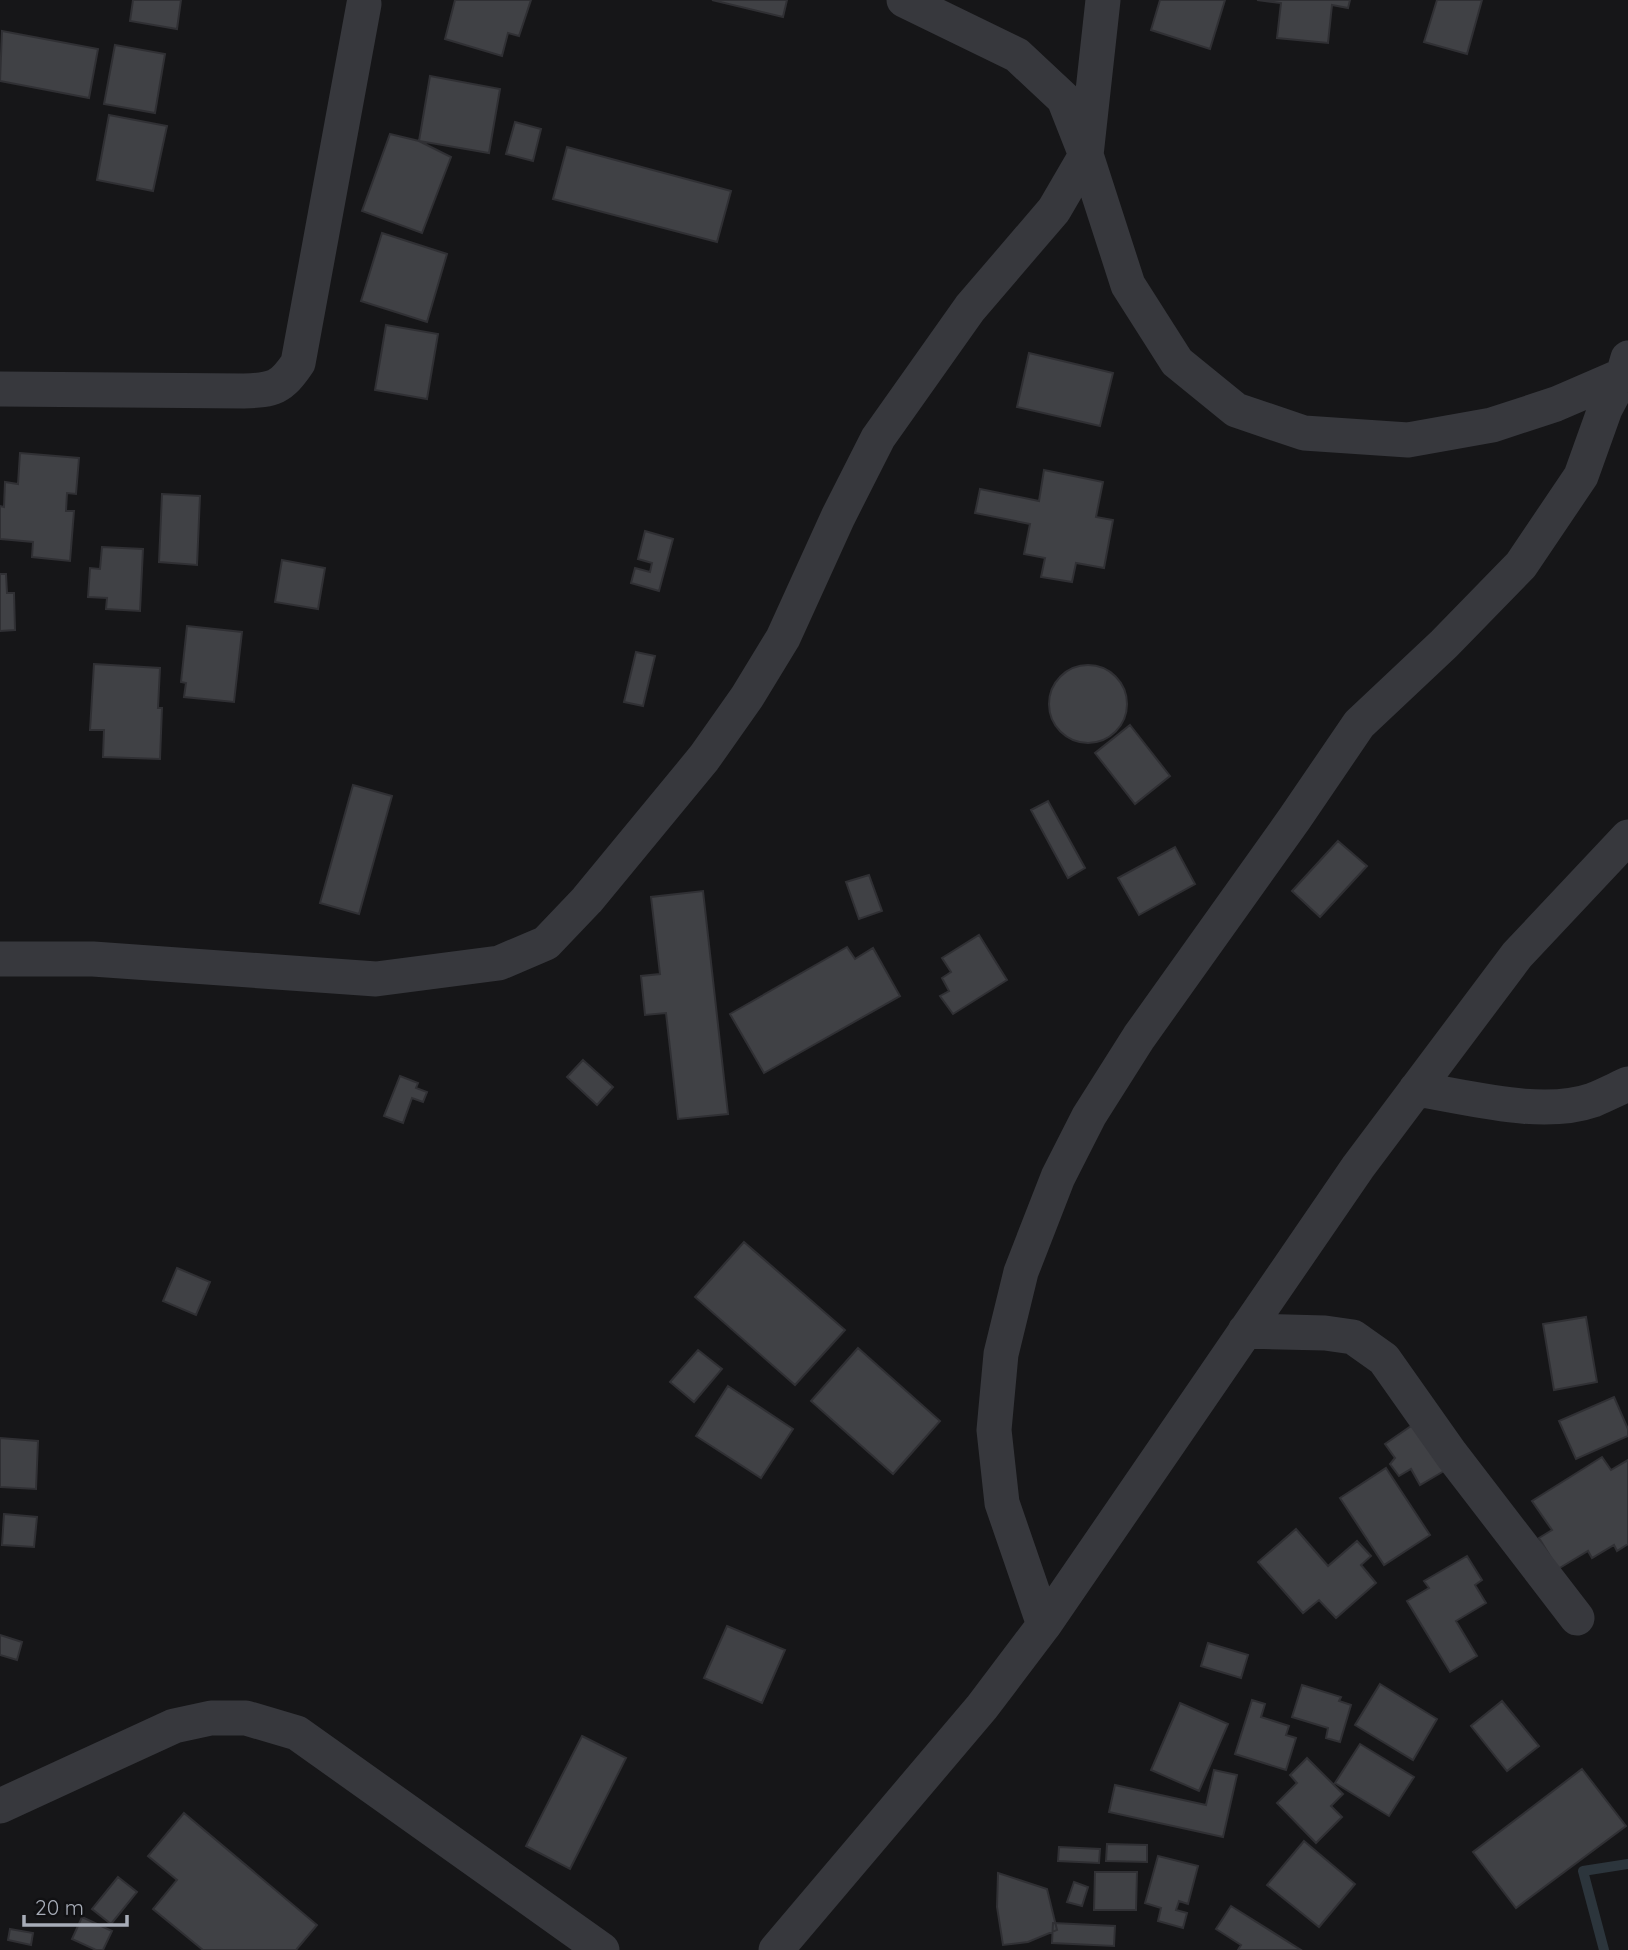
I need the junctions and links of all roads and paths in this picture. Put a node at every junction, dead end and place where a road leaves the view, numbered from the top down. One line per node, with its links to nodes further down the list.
1 (905, 0): 4 (street)
2 (1103, 0): 4 (street)
3 (363, 4): 6 (street)
4 (1086, 155): 5 (street); 8 (street)
5 (1625, 366): 13 (street)
6 (0, 389)
7 (1628, 837): 10 (street)
8 (0, 960)
9 (1628, 1084): 10 (street)
10 (1416, 1089): 11 (street)
11 (1245, 1331): 12 (street); 13 (street)
12 (1577, 1618)
13 (1045, 1625): 16 (street)
14 (0, 1806): 15 (street)
15 (603, 1950)
16 (776, 1950)

